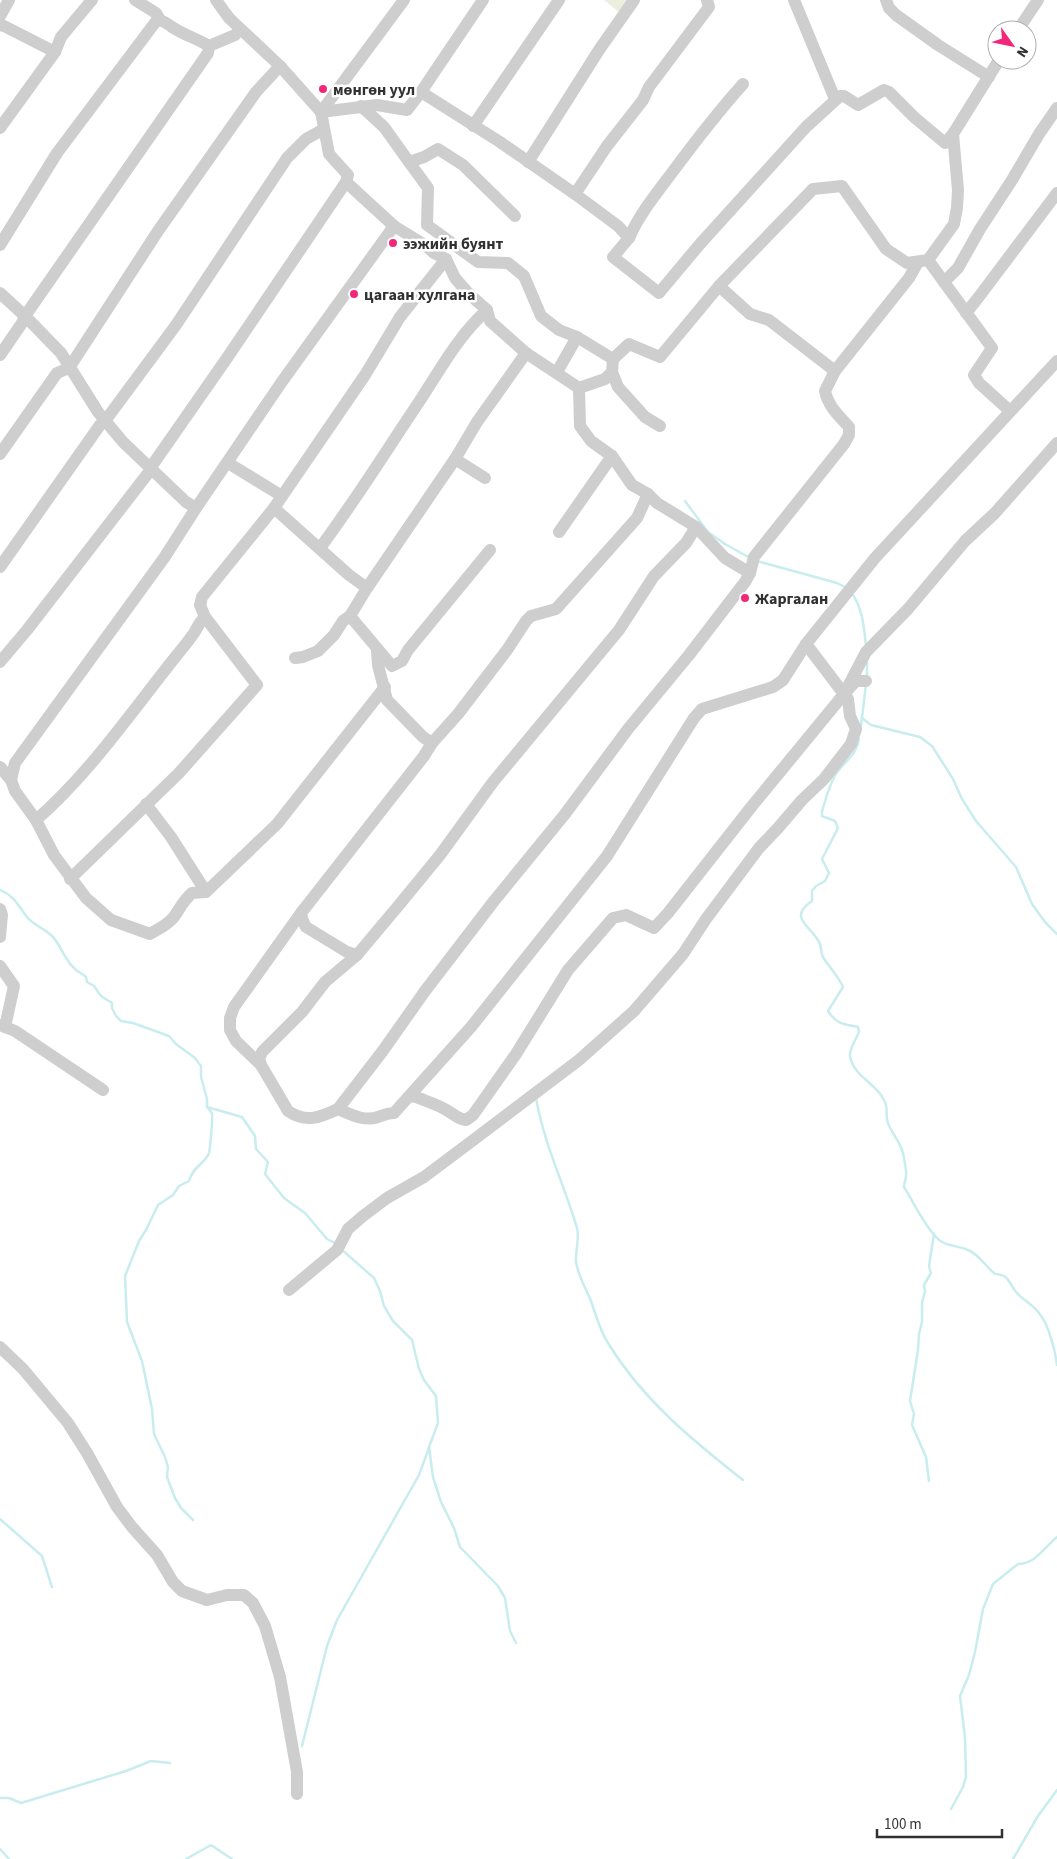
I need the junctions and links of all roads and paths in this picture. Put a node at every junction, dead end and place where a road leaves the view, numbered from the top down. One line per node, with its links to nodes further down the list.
1 (9, 0): 13 (street)
2 (92, 0): 19 (street)
3 (135, 0): 14 (street)
4 (216, 0): 17 (street)
5 (404, 0): 28 (street)
6 (483, 0): 24 (street)
7 (559, 0): 29 (street)
8 (634, 0): 34 (street)
9 (707, 0): 37 (street)
10 (794, 0): 25 (street)
11 (886, 0): 22 (street)
12 (1038, 0): 15 (street)
13 (0, 16)
14 (158, 20): 18 (street); 41 (street)
15 (1025, 20)
16 (0, 25): 19 (street)
17 (240, 29): 18 (street); 20 (street)
18 (209, 46): 49 (street)
19 (55, 52): 30 (street)
20 (280, 66): 28 (street); 55 (street)
21 (993, 70): 22 (street)
22 (989, 77): 32 (street)
23 (743, 84): 40 (street)
24 (421, 92): 26 (street); 29 (street)
25 (835, 99): 32 (street); 40 (street)
26 (361, 106): 28 (street); 33 (street)
27 (1057, 108): 44 (street)
28 (321, 112): 31 (street)
29 (473, 126): 34 (street)
30 (0, 128)
31 (324, 129): 35 (street); 60 (street)
32 (953, 134): 43 (street)
33 (409, 162): 38 (street); 50 (street)
34 (528, 162): 37 (street)
35 (346, 182): 39 (street); 67 (street)
36 (1057, 193): 48 (street)
37 (575, 194): 40 (street)
38 (515, 216)
39 (394, 226): 42 (street); 66 (street)
40 (629, 238)
41 (0, 245)
42 (446, 259): 47 (street); 70 (street)
43 (923, 261): 44 (street); 45 (street); 56 (street)
44 (944, 282): 48 (street)
45 (719, 286): 54 (street); 56 (street)
46 (0, 293): 49 (street)
47 (487, 310): 51 (street); 75 (street)
48 (966, 312): 59 (street)
49 (25, 316): 52 (street); 55 (street)
50 (577, 337): 54 (street); 57 (street)
51 (526, 353): 57 (street); 65 (street)
52 (0, 355)
53 (1057, 361): 59 (street)
54 (612, 365): 58 (street); 61 (street)
55 (69, 368): 60 (street); 63 (street)
56 (835, 371): 78 (street)
57 (557, 372): 58 (street)
58 (579, 388): 64 (street)
59 (1010, 411): 82 (street)
60 (105, 421): 67 (street); 77 (street)
61 (660, 426)
62 (1057, 443): 88 (street)
63 (0, 454)
64 (612, 456): 69 (street); 74 (street)
65 (455, 459): 68 (street); 79 (street)
66 (228, 463): 70 (street); 71 (street)
67 (151, 468): 71 (street); 85 (street)
68 (485, 478)
69 (648, 494): 73 (street); 89 (street)
70 (282, 496): 72 (street)
71 (196, 508): 91 (street)
72 (274, 508): 75 (street); 81 (street)
73 (696, 528): 78 (street); 99 (street)
74 (559, 532)
75 (320, 548): 79 (street)
76 (490, 550): 83 (street)
77 (0, 567)
78 (750, 573): 105 (street)
79 (367, 588): 80 (street)
80 (350, 616): 83 (street); 84 (street)
81 (205, 617): 92 (street); 93 (street)
82 (806, 644): 88 (street); 104 (street)
83 (377, 650): 87 (street)
84 (295, 658)
85 (0, 662)
86 (866, 681): 88 (street)
87 (385, 687): 89 (street); 95 (street)
88 (844, 694): 104 (street); 106 (street)
89 (432, 743): 97 (street)
90 (0, 767): 91 (street)
91 (11, 780): 93 (street)
92 (146, 804): 94 (street); 95 (street)
93 (36, 820): 94 (street)
94 (70, 879): 95 (street)
95 (206, 892)
96 (0, 909): 98 (street)
97 (301, 912): 99 (street); 102 (street)
98 (0, 937)
99 (357, 954): 102 (street)
100 (0, 966): 101 (street)
101 (3, 1026): 103 (street)
102 (261, 1065): 105 (street)
103 (103, 1090)
104 (410, 1097): 105 (street)
105 (338, 1109)
106 (289, 1290)
107 (0, 1347): 108 (street)
108 (297, 1794)

